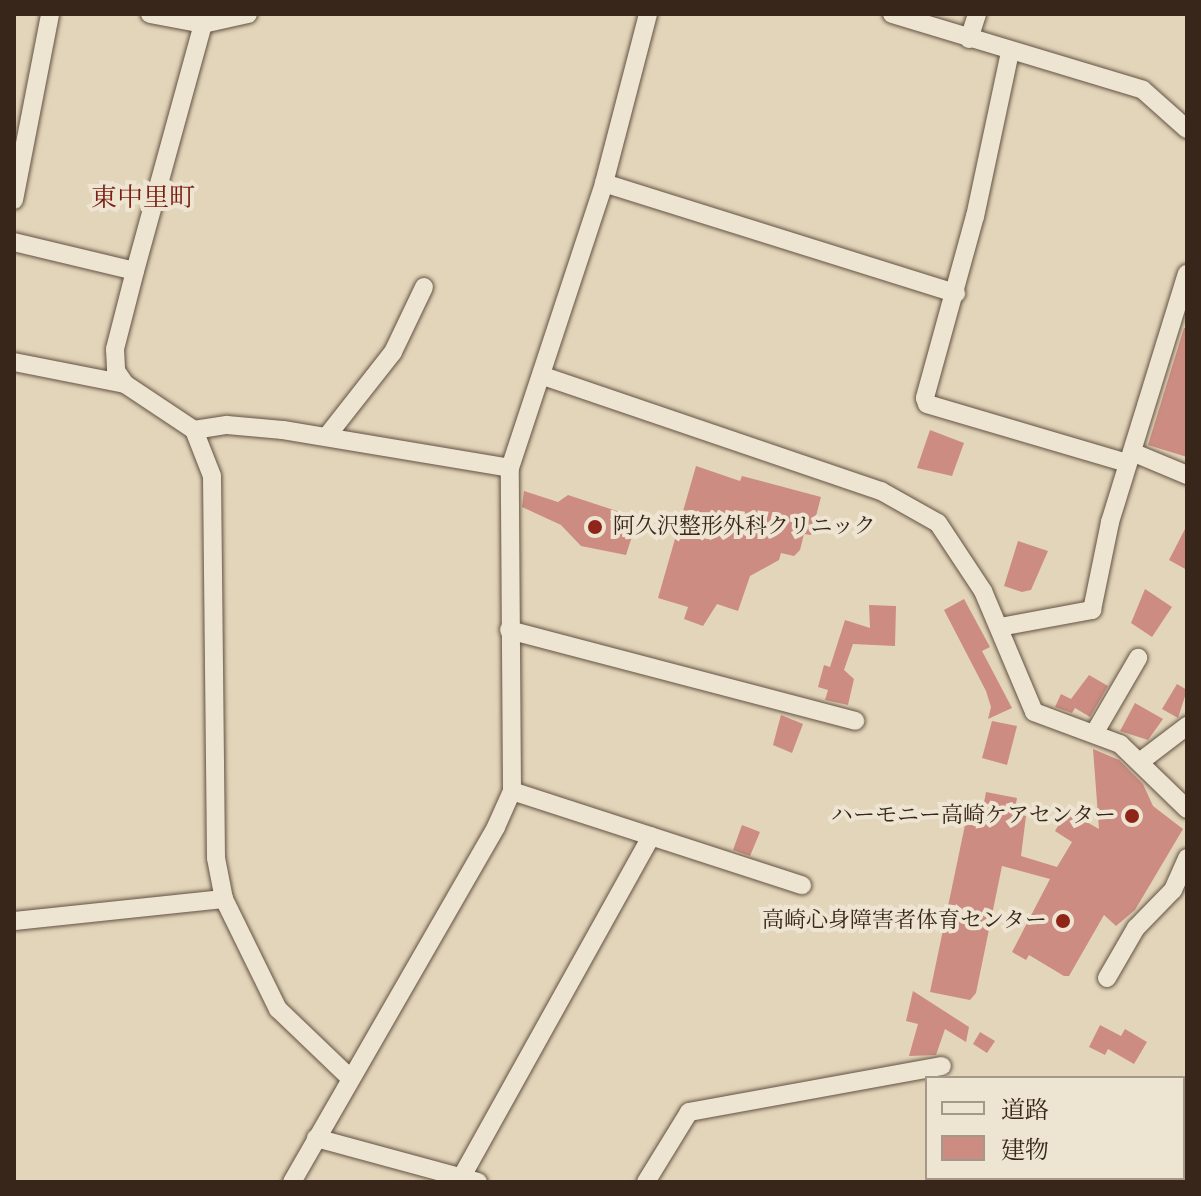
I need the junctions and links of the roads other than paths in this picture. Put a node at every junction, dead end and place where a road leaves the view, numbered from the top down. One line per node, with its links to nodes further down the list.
1 (50, 14): 12 (street)
2 (150, 14): 7 (street)
3 (248, 14): 7 (street)
4 (648, 14): 11 (street)
5 (892, 14): 8 (street)
6 (977, 14): 8 (street)
7 (203, 24): 14 (street)
8 (969, 39): 9 (street)
9 (1010, 52): 10 (street); 17 (street)
10 (1187, 129)
11 (604, 183): 17 (street); 20 (street)
12 (14, 200)
13 (14, 242): 14 (street)
14 (135, 271): 21 (street)
15 (1187, 274): 18 (street)
16 (424, 287): 23 (street)
17 (956, 293): 24 (street)
18 (1182, 307): 24 (street)
19 (14, 362): 21 (street)
20 (543, 376): 25 (street); 27 (street)
21 (125, 384): 22 (street)
22 (194, 430): 23 (street); 39 (street)
23 (327, 436): 25 (street)
24 (1130, 458): 26 (street); 27 (street)
25 (510, 468): 28 (street)
26 (1187, 475)
27 (1000, 627): 32 (street)
28 (509, 630): 30 (street); 34 (street)
29 (1138, 658): 32 (street)
30 (855, 721)
31 (1187, 726): 33 (street)
32 (1095, 732): 33 (street)
33 (1141, 761): 35 (street)
34 (512, 791): 36 (street); 43 (street)
35 (1187, 809)
36 (651, 836): 38 (street); 45 (street)
37 (1187, 858): 41 (street)
38 (802, 885)
39 (224, 899): 40 (street); 43 (street)
40 (14, 921)
41 (1107, 978)
42 (942, 1066): 47 (street)
43 (349, 1077): 44 (street)
44 (316, 1138): 45 (street); 46 (street)
45 (470, 1180)
46 (292, 1182)
47 (646, 1182)

